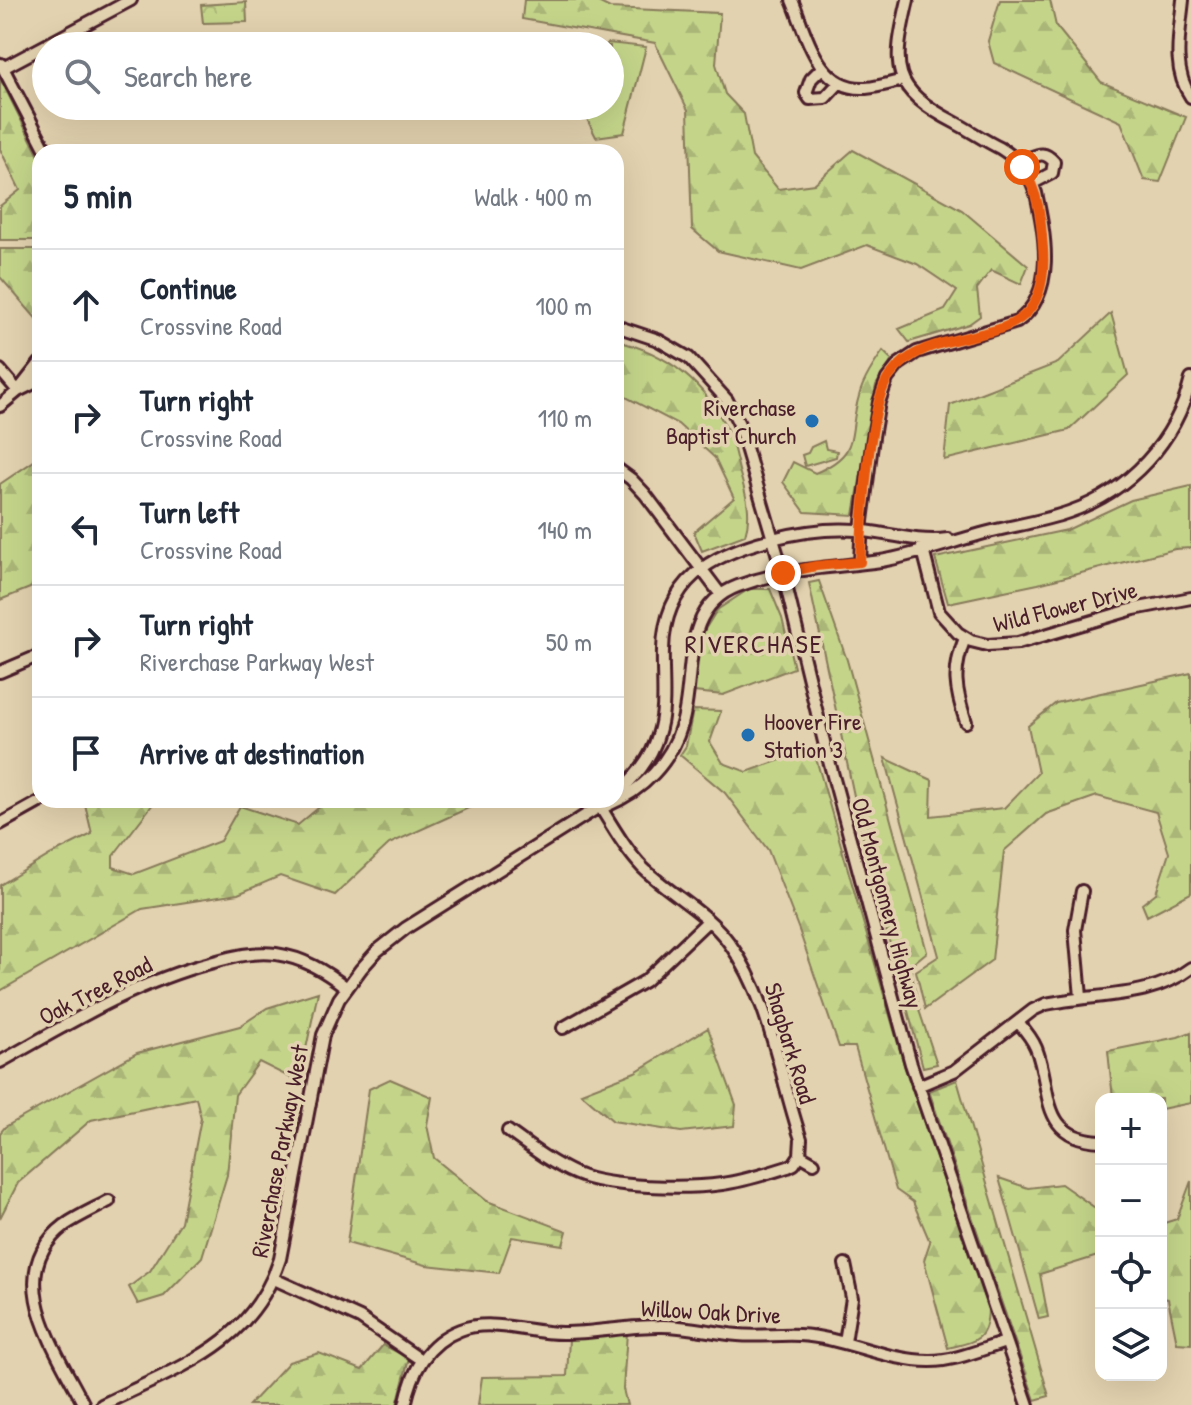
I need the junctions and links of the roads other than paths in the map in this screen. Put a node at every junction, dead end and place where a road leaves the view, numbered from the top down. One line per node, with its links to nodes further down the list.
1 (131, 0): 5 (street)
2 (792, 0): 8 (street)
3 (908, 0): 9 (street)
4 (1183, 0): 11 (street)
5 (67, 32)
6 (32, 50): 7 (street)
7 (2, 65): 12 (street)
8 (822, 68): 10 (street); 10 (street)
9 (903, 80): 10 (street); 13 (street)
10 (839, 83)
11 (1191, 97)
12 (43, 144)
13 (1017, 162): 14 (street); 14 (street)
14 (1033, 183): 23 (street)
15 (624, 329): 24 (street, Old Montgomery Highway)
16 (0, 370): 20 (street)
17 (32, 373): 20 (street)
18 (1191, 379): 25 (street)
19 (32, 384): 20 (street)
20 (18, 391): 21 (street)
21 (0, 406)
22 (624, 474): 27 (street)
23 (862, 531): 24 (street); 25 (street); 26 (street)
24 (773, 539): 27 (street); 28 (street, Old Montgomery Highway)
25 (922, 546): 26 (street); 31 (street, Wild Flower Drive)
26 (860, 562): 28 (street)
27 (701, 569): 29 (street); 35 (street)
28 (783, 573): 29 (street); 49 (street, Old Montgomery Highway)
29 (721, 595): 36 (street, Riverchase Parkway West)
30 (1191, 598): 31 (street, Wild Flower Drive)
31 (965, 638): 34 (street)
32 (32, 658): 33 (street)
33 (0, 672)
34 (966, 722)
35 (624, 786)
36 (624, 796)
37 (32, 806): 40 (street)
38 (599, 808): 44 (street, Riverchase Parkway West)
39 (607, 808): 42 (street, Shagbark Road)
40 (0, 824)
41 (1082, 891): 45 (street)
42 (708, 921): 47 (street); 52 (street, Shagbark Road)
43 (1191, 968): 45 (street)
44 (347, 988): 48 (street, Oak Tree Road); 56 (street, Riverchase Parkway West)
45 (1081, 997): 46 (street)
46 (1018, 1022): 49 (street); 51 (street)
47 (563, 1028)
48 (0, 1062)
49 (918, 1086): 58 (street, Old Montgomery Highway)
50 (508, 1131): 52 (street)
51 (1095, 1140)
52 (800, 1155): 53 (street)
53 (814, 1163)
54 (109, 1201): 60 (street)
55 (845, 1264): 57 (street)
56 (274, 1279): 59 (street); 61 (street, Riverchase Parkway West)
57 (845, 1342): 58 (street, Willow Oak Drive); 59 (street, Willow Oak Drive)
58 (1006, 1342): 63 (street, Old Montgomery Highway)
59 (421, 1360): 62 (street, Willow Oak Drive)
60 (84, 1405)
61 (102, 1405)
62 (405, 1405)
63 (1028, 1405)

